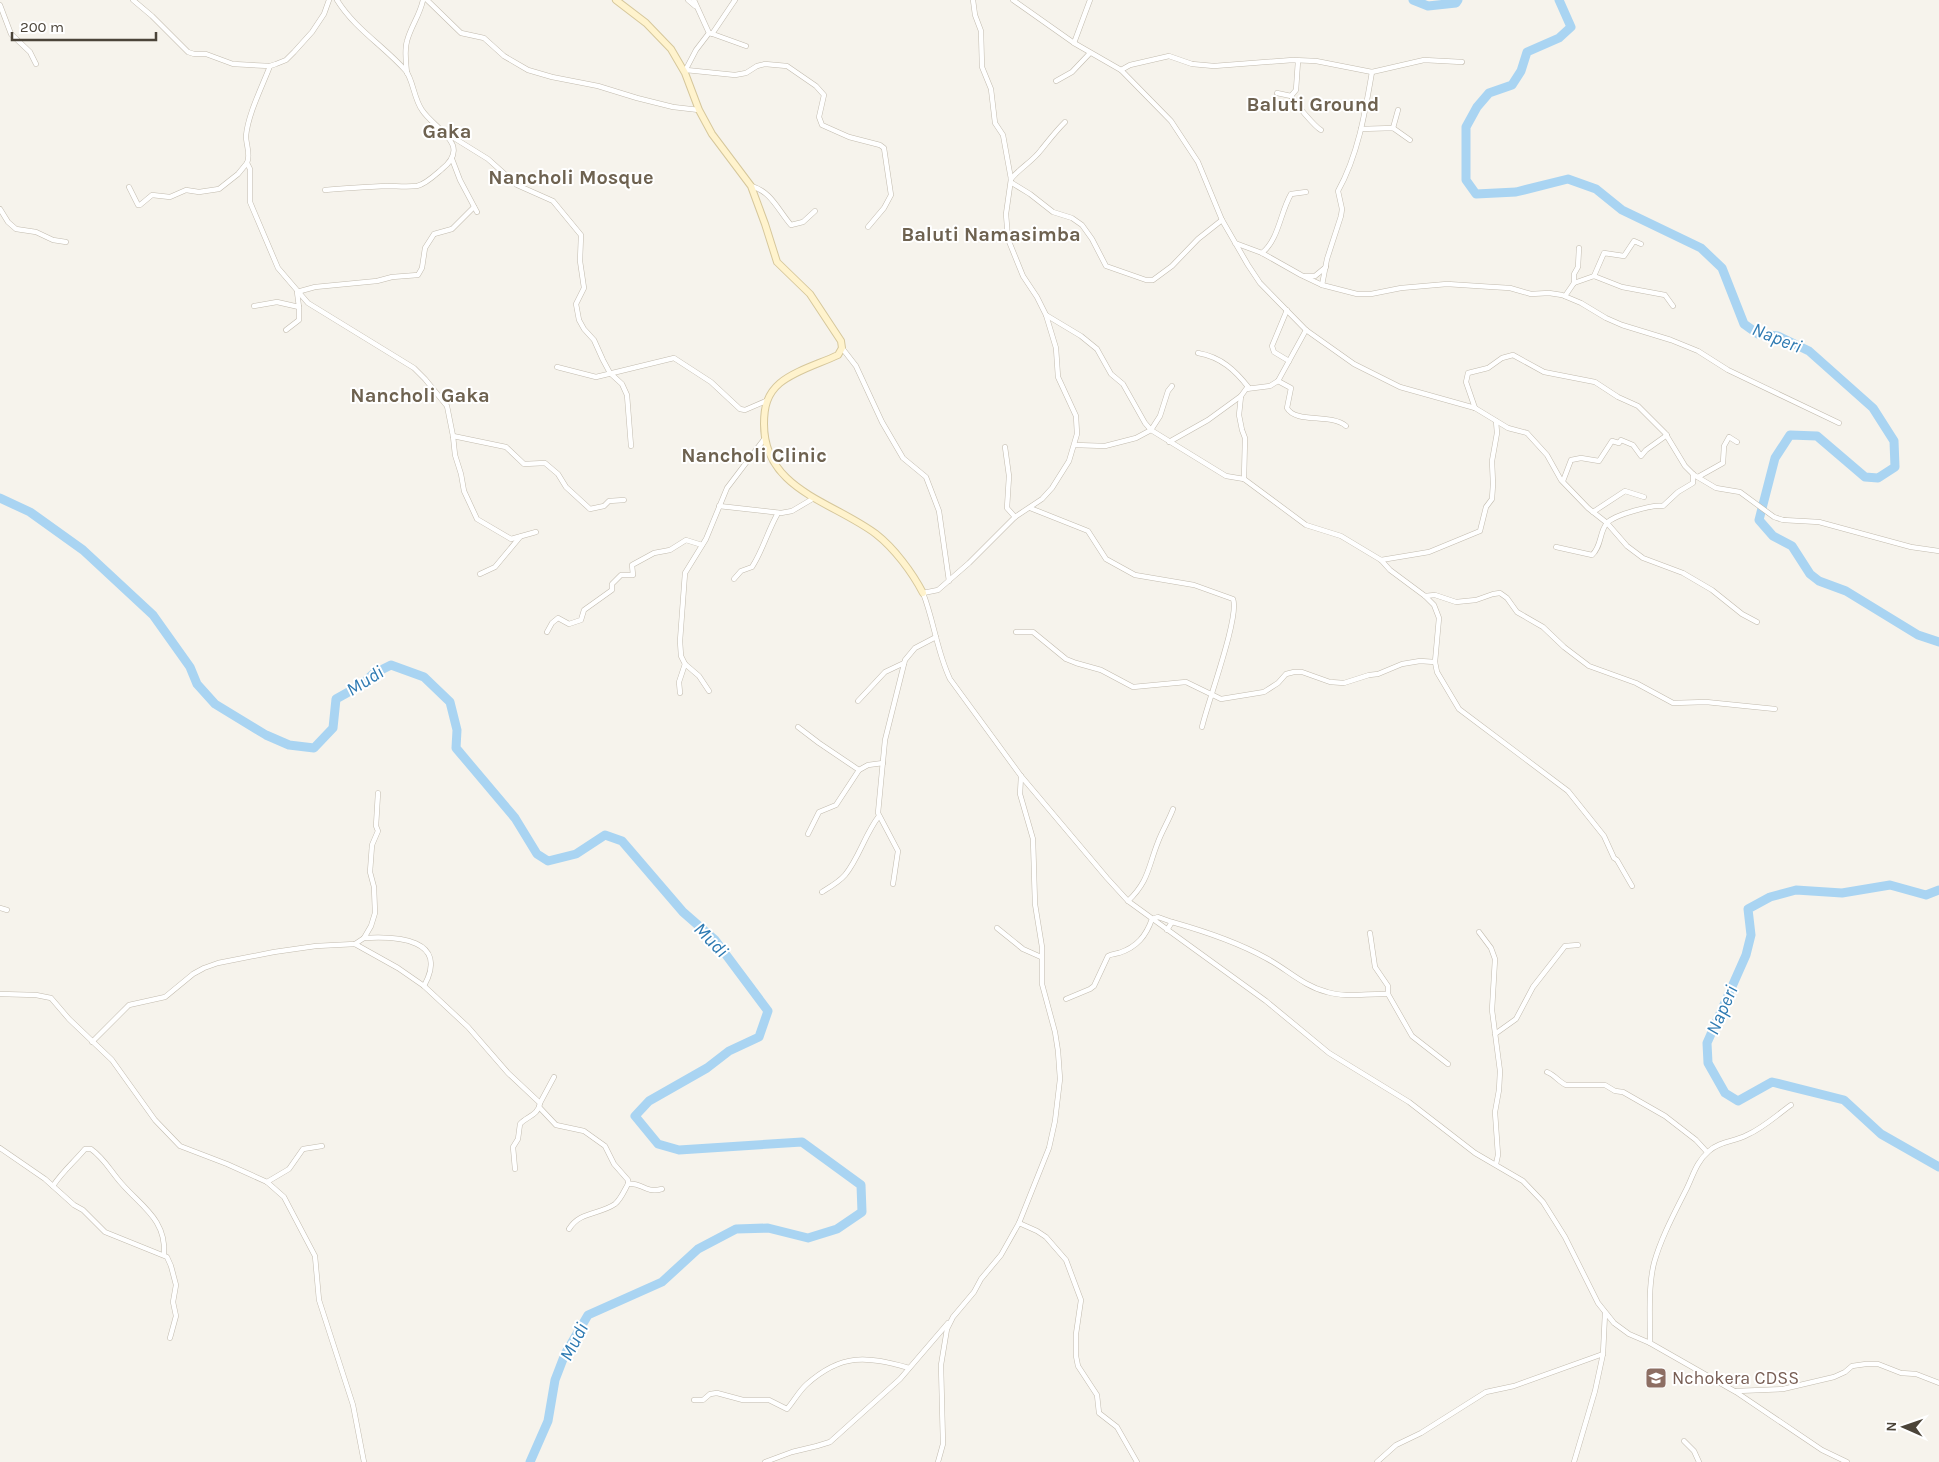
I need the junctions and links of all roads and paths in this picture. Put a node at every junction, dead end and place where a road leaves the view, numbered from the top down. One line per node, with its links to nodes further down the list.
1 (133, 0): 22 (street)
2 (329, 0): 22 (street)
3 (337, 0): 26 (street)
4 (423, 0): 26 (street)
5 (427, 0): 30 (street)
6 (616, 0): 24 (street)
7 (688, 0): 14 (street)
8 (694, 0): 14 (street)
9 (735, 0): 15 (street)
10 (973, 0): 40 (street)
11 (1013, 0): 16 (street)
12 (1090, 0): 16 (street)
13 (0, 5): 21 (street)
14 (696, 7): 15 (street)
15 (710, 34): 17 (street); 24 (street)
16 (1074, 43): 18 (street)
17 (746, 46)
18 (1090, 53): 23 (street); 27 (street)
19 (1298, 60): 23 (street); 25 (street); 29 (street)
20 (1462, 62): 25 (street)
21 (36, 64)
22 (270, 66): 39 (street)
23 (1121, 70): 49 (street)
24 (685, 71): 30 (street); 50 (street)
25 (1372, 72): 34 (street)
26 (407, 73): 36 (street)
27 (1056, 81)
28 (1277, 93): 29 (street)
29 (1291, 96): 35 (street)
30 (699, 110): 41 (street)
31 (1398, 110): 33 (street)
32 (1065, 122): 40 (street)
33 (1394, 128): 34 (street); 37 (street)
34 (1361, 129): 56 (street)
35 (1321, 130)
36 (446, 133): 38 (street); 74 (street)
37 (1410, 140)
38 (452, 159): 43 (street); 45 (street)
39 (248, 163): 42 (street); 61 (street)
40 (1012, 181): 49 (street); 67 (street)
41 (751, 186): 47 (street); 70 (street)
42 (129, 187)
43 (325, 190)
44 (1306, 192): 55 (street)
45 (474, 207): 48 (street); 61 (street)
46 (0, 209): 51 (street)
47 (815, 211)
48 (476, 212)
49 (1222, 220): 52 (street)
50 (868, 227)
51 (66, 242)
52 (1235, 243): 55 (street); 66 (street)
53 (1641, 244): 58 (street)
54 (1579, 248): 59 (street)
55 (1262, 253): 57 (street)
56 (1326, 267): 57 (street); 60 (street)
57 (1303, 276): 60 (street)
58 (1594, 276): 59 (street); 64 (street)
59 (1574, 283): 62 (street)
60 (1322, 285): 62 (street)
61 (297, 292): 65 (street); 86 (street)
62 (1565, 296): 82 (street)
63 (254, 306): 65 (street)
64 (1673, 306)
65 (299, 307): 68 (street)
66 (1287, 310): 69 (street); 72 (street)
67 (1046, 315): 84 (street); 90 (street)
68 (286, 330)
69 (1306, 330): 72 (street); 80 (street)
70 (842, 348): 79 (street); 113 (street)
71 (1198, 353): 77 (street)
72 (1289, 360): 75 (street)
73 (558, 367): 74 (street)
74 (610, 373): 79 (street); 91 (street)
75 (1278, 381): 77 (street); 83 (street)
76 (1172, 386): 84 (street)
77 (1248, 388): 78 (street)
78 (1242, 396): 88 (street); 94 (street)
79 (766, 401): 87 (street)
80 (1475, 408): 81 (street); 85 (street)
81 (1496, 421): 95 (street); 110 (street)
82 (1839, 422)
83 (1346, 426)
84 (1151, 430): 88 (street); 90 (street)
85 (1667, 435): 93 (street); 95 (street)
86 (453, 436): 98 (street); 106 (street)
87 (764, 438): 97 (street); 99 (street)
88 (1170, 442): 94 (street)
89 (1737, 442): 93 (street)
90 (1075, 445): 100 (street)
91 (631, 446)
92 (1005, 447): 103 (street)
93 (1696, 475): 104 (street); 109 (street)
94 (1244, 479): 110 (street)
95 (1562, 481): 101 (street)
96 (1644, 497): 101 (street)
97 (814, 498): 102 (street); 114 (street)
98 (624, 500)
99 (719, 506): 102 (street); 107 (street)
100 (1030, 508): 103 (street); 125 (street)
101 (1593, 512): 104 (street)
102 (778, 513): 112 (street)
103 (1015, 518): 113 (street)
104 (1606, 524): 108 (street); 116 (street)
105 (536, 532): 106 (street)
106 (520, 537): 111 (street)
107 (702, 544): 117 (street); 122 (street)
108 (1556, 547)
109 (1939, 551)
110 (1381, 560): 115 (street)
111 (480, 574)
112 (734, 579)
113 (949, 581): 114 (street)
114 (923, 592): 119 (street)
115 (1425, 596): 120 (street); 127 (street)
116 (1758, 622)
117 (547, 632)
118 (1016, 632): 125 (street)
119 (936, 637): 121 (street); 132 (street)
120 (1435, 662): 125 (street); 138 (street)
121 (904, 663): 126 (street); 130 (street)
122 (685, 664): 123 (street); 124 (street)
123 (710, 690)
124 (680, 693)
125 (1210, 694): 129 (street)
126 (858, 701)
127 (1775, 709)
128 (798, 727): 131 (street)
129 (1202, 727)
130 (883, 763): 131 (street); 135 (street)
131 (859, 770): 136 (street)
132 (1020, 776): 140 (street); 152 (street)
133 (378, 793): 149 (street)
134 (1173, 809): 140 (street)
135 (879, 816): 137 (street); 139 (street)
136 (808, 834)
137 (893, 884)
138 (1632, 886)
139 (822, 892)
140 (1128, 901): 143 (street)
141 (0, 908): 142 (street)
142 (7, 910)
143 (1152, 919): 144 (street); 146 (street); 156 (street)
144 (1172, 922): 146 (street); 155 (street)
145 (997, 928): 152 (street)
146 (1166, 930): 167 (street)
147 (1370, 932): 155 (street)
148 (1479, 932): 157 (street)
149 (364, 938): 150 (street); 153 (street)
150 (355, 944): 153 (street); 158 (street)
151 (1578, 945): 157 (street)
152 (1041, 957): 173 (street)
153 (424, 986): 163 (street)
154 (0, 994): 158 (street)
155 (1388, 994): 159 (street)
156 (1066, 1000)
157 (1494, 1034): 167 (street)
158 (92, 1042): 169 (street)
159 (1448, 1064)
160 (1547, 1072): 166 (street)
161 (554, 1077): 163 (street)
162 (1791, 1105): 166 (street)
163 (540, 1106): 168 (street); 170 (street)
164 (322, 1146): 169 (street)
165 (0, 1148): 171 (street)
166 (1707, 1152): 179 (street)
167 (1496, 1164): 176 (street)
168 (515, 1168)
169 (267, 1182): 186 (street)
170 (628, 1184): 172 (street); 174 (street)
171 (54, 1186): 175 (street); 175 (street)
172 (662, 1189)
173 (1018, 1224): 177 (street); 189 (street)
174 (569, 1229)
175 (164, 1255): 178 (street)
176 (1605, 1314): 179 (street); 180 (street)
177 (953, 1318): 181 (street); 188 (street)
178 (170, 1338)
179 (1650, 1343): 183 (street)
180 (1603, 1354): 190 (street); 191 (street)
181 (909, 1368): 184 (street); 187 (street)
182 (1939, 1382): 183 (street)
183 (1736, 1392): 193 (street)
184 (694, 1400)
185 (1684, 1441): 192 (street)
186 (364, 1462)
187 (765, 1462)
188 (938, 1462)
189 (1137, 1462)
190 (1377, 1462)
191 (1574, 1462)
192 (1699, 1462)
193 (1847, 1462)

